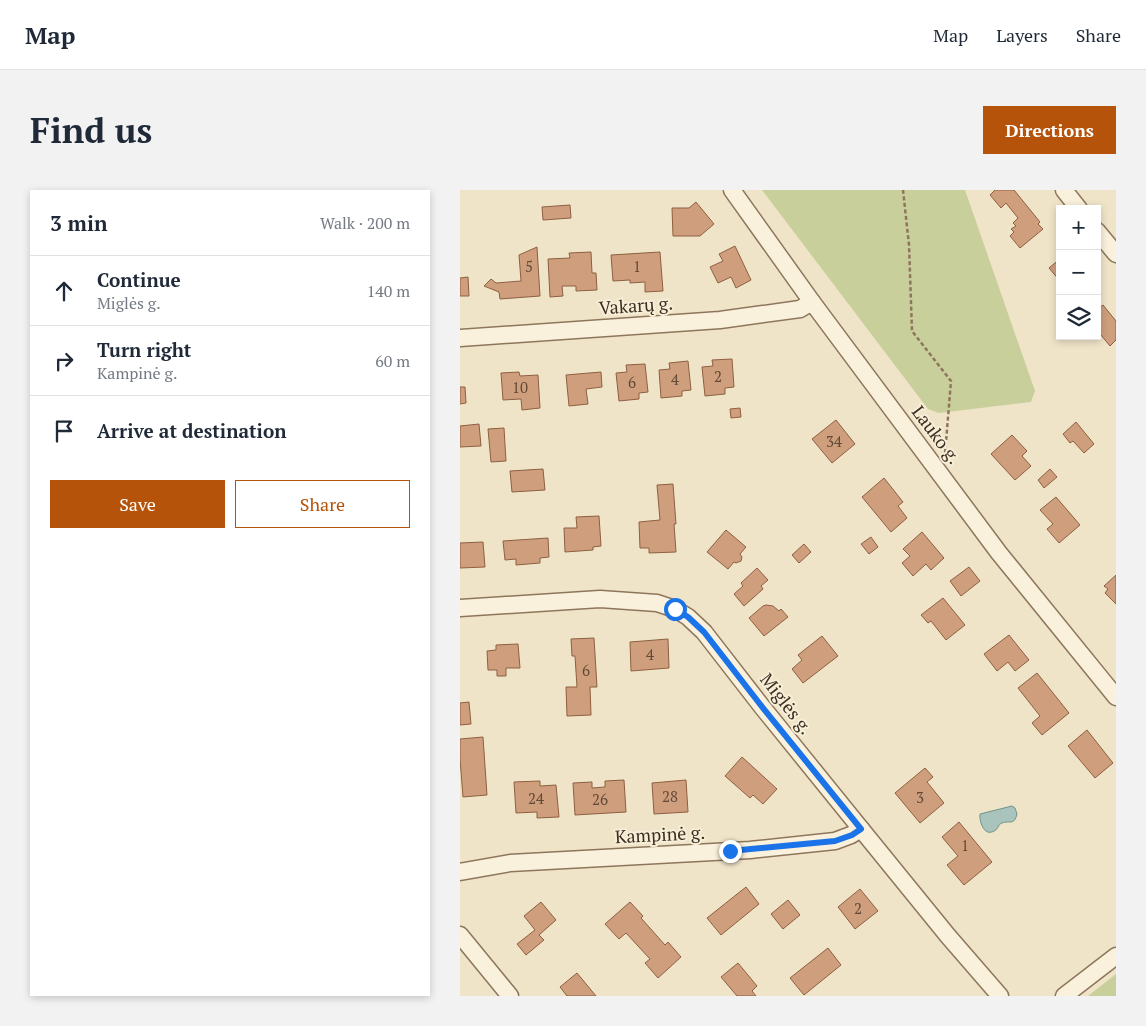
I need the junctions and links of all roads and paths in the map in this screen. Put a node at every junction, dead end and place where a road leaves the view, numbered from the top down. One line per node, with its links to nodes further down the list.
1 (732, 190): 7 (street, Lauko g.)
2 (903, 190): 9 (path)
3 (1064, 190): 4 (street)
4 (1076, 205)
5 (1101, 236): 6 (street)
6 (1116, 254)
7 (812, 302): 8 (street, Vakarų g.); 9 (street, Lauko g.)
8 (460, 338)
9 (943, 477): 11 (street, Lauko g.)
10 (460, 608): 12 (street, Miglės g.)
11 (1116, 697)
12 (861, 829): 13 (street, Kampinė g.); 17 (street, Miglės g.)
13 (460, 872)
14 (460, 935): 16 (street)
15 (1116, 956): 18 (street)
16 (510, 996)
17 (1000, 996)
18 (1064, 996)

